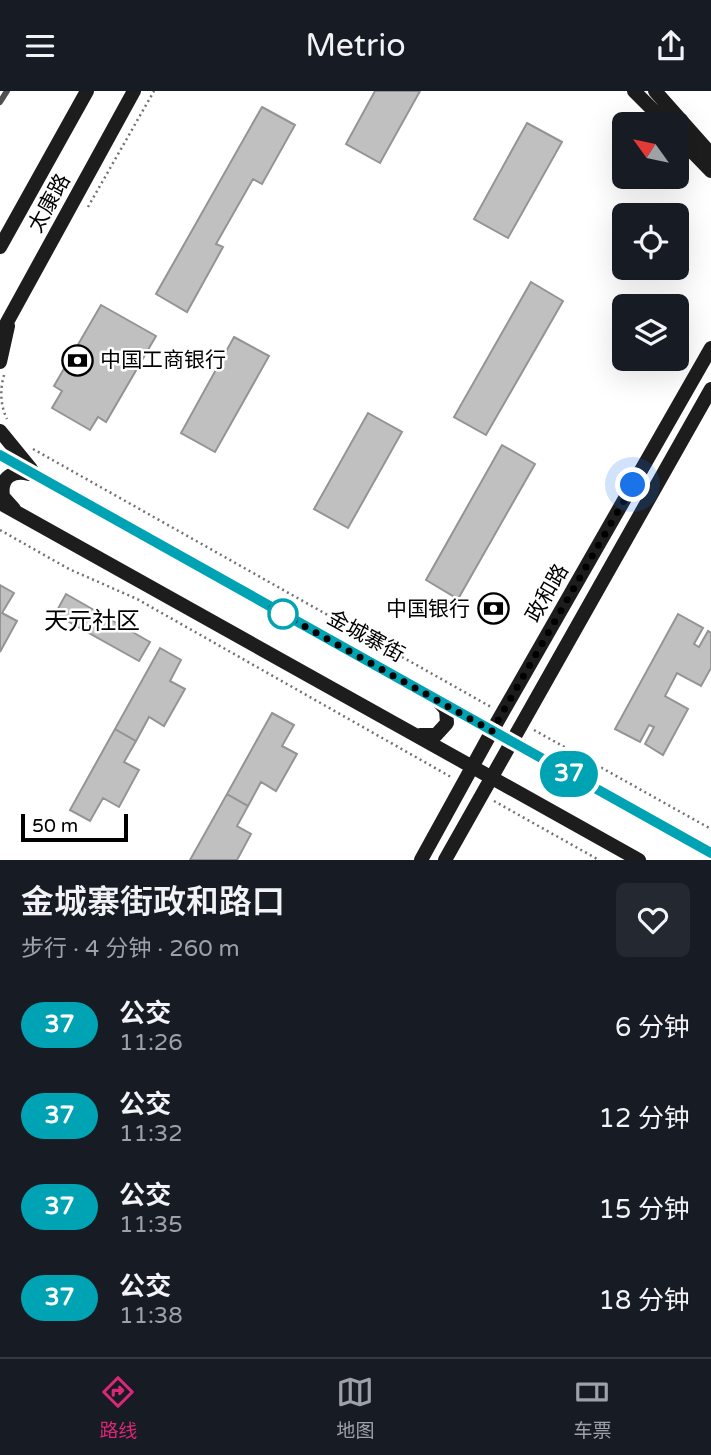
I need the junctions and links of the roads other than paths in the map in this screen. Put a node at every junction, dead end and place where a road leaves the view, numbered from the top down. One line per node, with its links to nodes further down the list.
1 (7, 91): 6 (lane)
2 (87, 91): 11 (main road, 太康路)
3 (134, 91): 12 (main road, 太康路)
4 (634, 91): 7 (main road)
5 (655, 91): 9 (main road)
6 (0, 102)
7 (655, 112)
8 (690, 149): 10 (main road)
9 (711, 154)
10 (711, 171)
11 (0, 247)
12 (11, 316): 13 (main road, 太康路); 15 (main road)
13 (0, 335)
14 (711, 348): 24 (main road, 政和路)
15 (3, 367)
16 (711, 389): 26 (main road, 政和路)
17 (3, 425): 19 (main road)
18 (0, 455): 19 (main road, 金城寨街)
19 (37, 476): 22 (main road); 23 (main road, 金城寨街)
20 (0, 503): 22 (main road)
21 (0, 510): 22 (main road)
22 (17, 513): 25 (main road)
23 (436, 700): 24 (main road, 金城寨街); 25 (main road)
24 (492, 731): 26 (main road, 金城寨街); 27 (main road, 政和路)
25 (415, 735): 27 (main road)
26 (511, 741): 28 (main road, 政和路); 29 (main road, 金城寨街)
27 (472, 767): 28 (main road); 30 (main road, 政和路)
28 (491, 777): 31 (main road, 政和路); 32 (main road)
29 (711, 853)
30 (421, 860)
31 (445, 860)
32 (639, 860)

